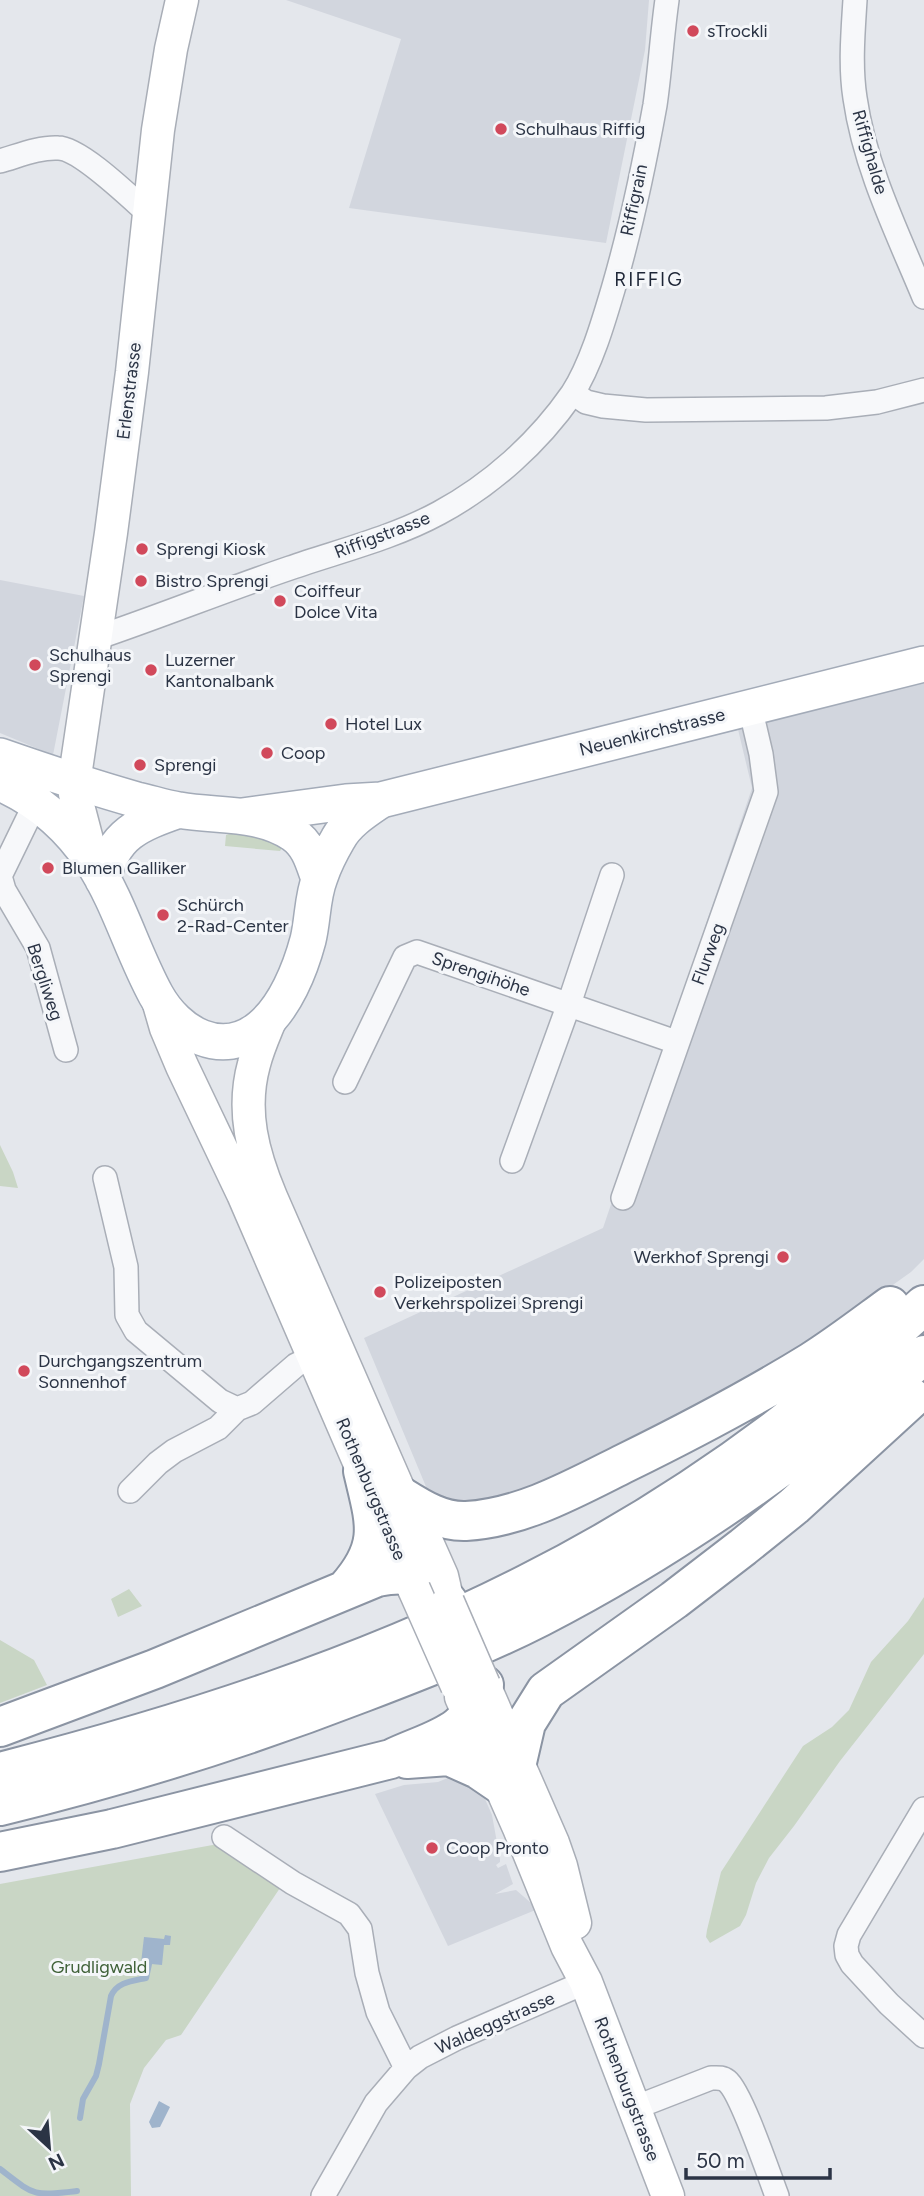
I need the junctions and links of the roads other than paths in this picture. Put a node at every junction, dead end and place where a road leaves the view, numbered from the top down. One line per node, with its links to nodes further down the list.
1 (182, 0): 5 (main road, Erlenstrasse)
2 (667, 0): 8 (street, Riffigrain)
3 (855, 0): 6 (street, Riffighalde)
4 (0, 162): 5 (street)
5 (149, 214): 9 (main road, Erlenstrasse)
6 (924, 297)
7 (924, 390): 8 (street)
8 (573, 393): 9 (street, Riffigstrasse)
9 (96, 638): 14 (main road, Erlenstrasse)
10 (924, 664): 11 (main road, Neuenkirchstrasse)
11 (750, 707): 15 (main road, Neuenkirchstrasse); 25 (street, Flurweg)
12 (0, 756): 14 (main road)
13 (0, 783): 16 (main road)
14 (74, 783): 17 (main road); 19 (main road)
15 (381, 800): 18 (main road); 21 (main road)
16 (36, 802): 19 (main road); 26 (street, Bergliweg)
17 (179, 810): 18 (main road); 19 (main road)
18 (242, 816): 21 (main road)
19 (98, 871): 22 (main road)
20 (612, 876): 23 (street)
21 (319, 879): 24 (main road)
22 (156, 996): 24 (main road); 33 (main road, Rothenburgstrasse)
23 (569, 1004): 25 (street, Sprengihöhe); 27 (street, Sprengihöhe); 28 (street)
24 (271, 1018): 33 (main road, Rothenburgstrasse)
25 (676, 1042): 30 (street, Flurweg)
26 (66, 1050)
27 (345, 1082)
28 (512, 1161)
29 (105, 1178): 36 (street)
30 (623, 1198)
31 (924, 1279): 39 (highway)
32 (924, 1305): 46 (highway)
33 (325, 1351): 36 (street); 37 (main road, Rothenburgstrasse); 39 (main road, Rothenburgstrasse)
34 (924, 1355): 48 (highway)
35 (924, 1387): 42 (highway)
36 (237, 1409): 38 (street)
37 (363, 1471): 40 (main road, Rothenburgstrasse); 41 (highway)
38 (130, 1491)
39 (402, 1497): 40 (main road, Rothenburgstrasse)
40 (428, 1585): 41 (highway); 43 (main road, Rothenburgstrasse, bridge)
41 (347, 1588): 44 (highway)
42 (546, 1691): 43 (highway); 47 (highway)
43 (472, 1696): 45 (highway); 47 (main road, Rothenburgstrasse)
44 (0, 1727)
45 (391, 1759): 47 (highway); 51 (highway)
46 (0, 1772)
47 (509, 1773): 52 (main road, Rothenburgstrasse)
48 (0, 1805)
49 (924, 1809): 53 (street)
50 (223, 1837): 54 (street)
51 (0, 1852)
52 (586, 1983): 54 (street, Waldeggstrasse); 55 (main road, Rothenburgstrasse)
53 (924, 2036)
54 (407, 2068): 56 (street, Waldeggstrasse)
55 (634, 2108): 57 (main road, Rothenburgstrasse); 58 (street)
56 (323, 2196)
57 (668, 2196)
58 (777, 2196)

